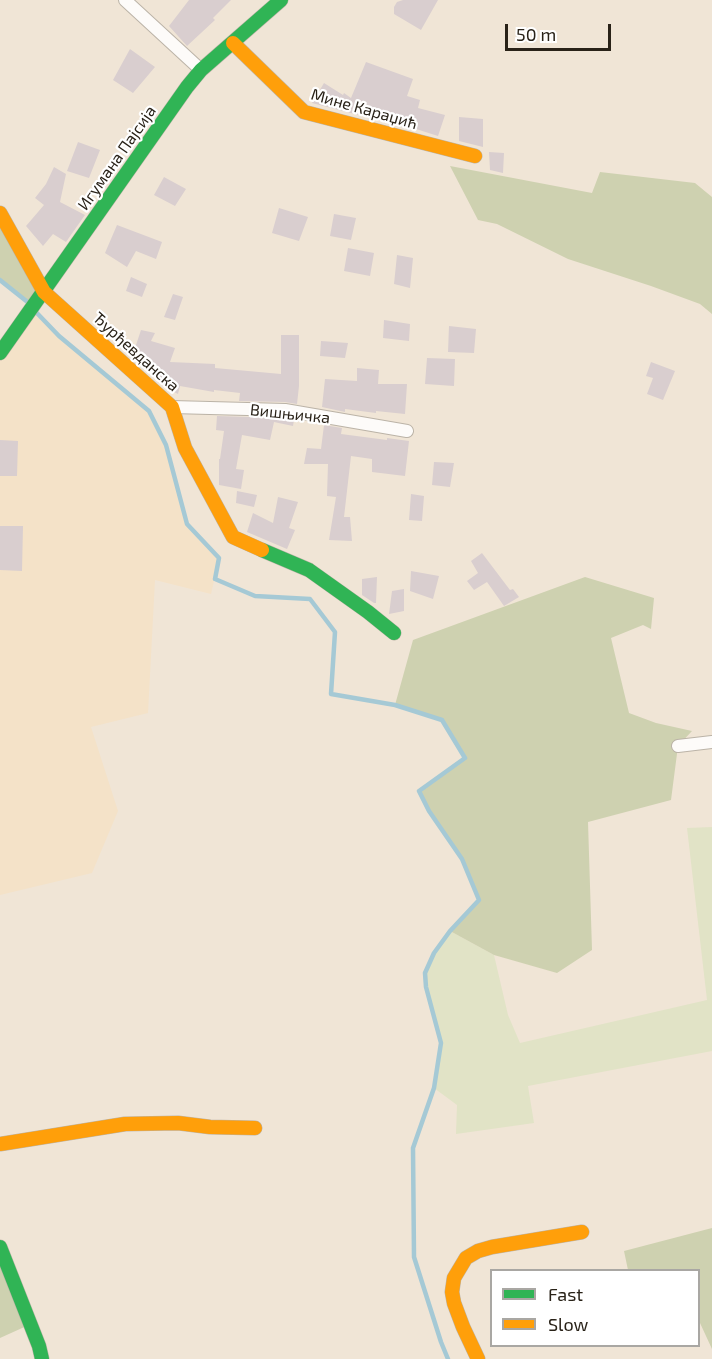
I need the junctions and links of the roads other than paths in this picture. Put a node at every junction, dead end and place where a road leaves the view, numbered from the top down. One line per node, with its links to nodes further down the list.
1 (124, 0): 4 (street)
2 (281, 0): 3 (street, Игумана Пајсија)
3 (233, 43): 4 (street, Игумана Пајсија); 5 (street, Мине Караџић)
4 (201, 70): 7 (street, Игумана Пајсија)
5 (475, 156)
6 (0, 213): 7 (street, Ђурђевданска)
7 (44, 292): 8 (street, Игумана Пајсија); 9 (street, Ђурђевданска)
8 (0, 353)
9 (172, 406): 10 (street, Вишњичка); 11 (street, Ђурђевданска)
10 (407, 431)
11 (394, 633)
12 (712, 742): 13 (street)
13 (678, 746)
14 (255, 1128): 15 (street)
15 (0, 1144)
16 (582, 1232): 19 (street)
17 (0, 1247): 18 (street)
18 (42, 1359)
19 (478, 1359)

